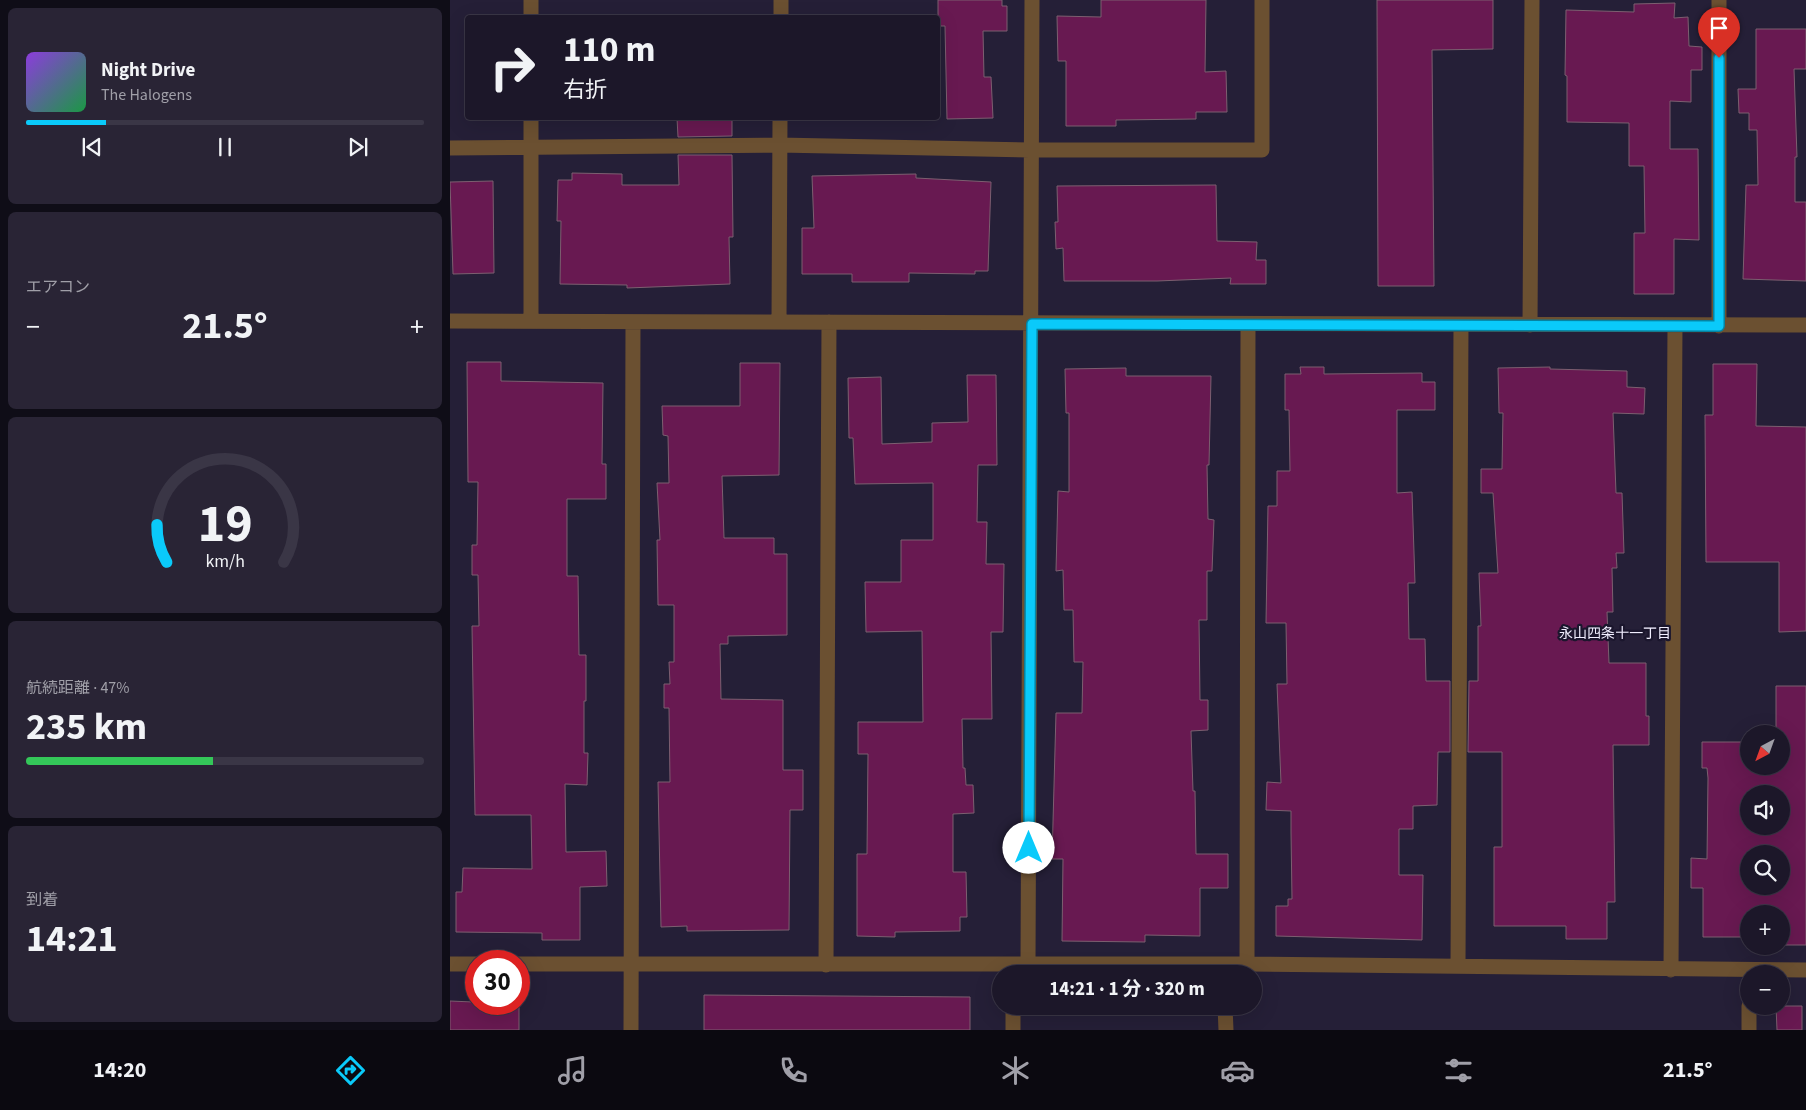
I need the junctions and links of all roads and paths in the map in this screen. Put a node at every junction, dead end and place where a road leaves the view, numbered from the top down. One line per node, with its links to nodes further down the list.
1 (531, 0): 7 (street)
2 (781, 0): 8 (street)
3 (1032, 0): 14 (street)
4 (1262, 0): 14 (street)
5 (1532, 0): 22 (street)
6 (1719, 0): 26 (street)
7 (531, 15)
8 (781, 15)
9 (530, 120): 13 (street)
10 (780, 120): 11 (street)
11 (779, 145): 13 (street); 14 (street); 17 (street)
12 (450, 148): 13 (street)
13 (530, 148): 16 (street)
14 (1030, 150): 20 (street)
15 (450, 320): 16 (street)
16 (531, 321): 19 (street)
17 (779, 322): 18 (street); 19 (street)
18 (829, 322): 20 (street); 32 (street)
19 (633, 323): 30 (street)
20 (1032, 324): 21 (street); 33 (street)
21 (1248, 324): 24 (street); 31 (street)
22 (1530, 325): 24 (street); 25 (street)
23 (1806, 325): 26 (street)
24 (1462, 326): 35 (street)
25 (1676, 326): 26 (street); 37 (street)
26 (1719, 326)
27 (450, 964): 28 (street)
28 (465, 964)
29 (530, 964): 30 (street)
30 (632, 964): 32 (street); 44 (street)
31 (1247, 964): 34 (street); 35 (street)
32 (826, 965): 36 (street)
33 (1018, 965)
34 (1242, 965)
35 (1458, 966): 37 (street)
36 (992, 968)
37 (1671, 970): 40 (street)
38 (1806, 970): 39 (street)
39 (1790, 971)
40 (1740, 972)
41 (1013, 1015): 45 (street)
42 (1225, 1015): 46 (street)
43 (1749, 1015): 47 (street)
44 (631, 1030)
45 (1013, 1030)
46 (1226, 1030)
47 (1749, 1030)

